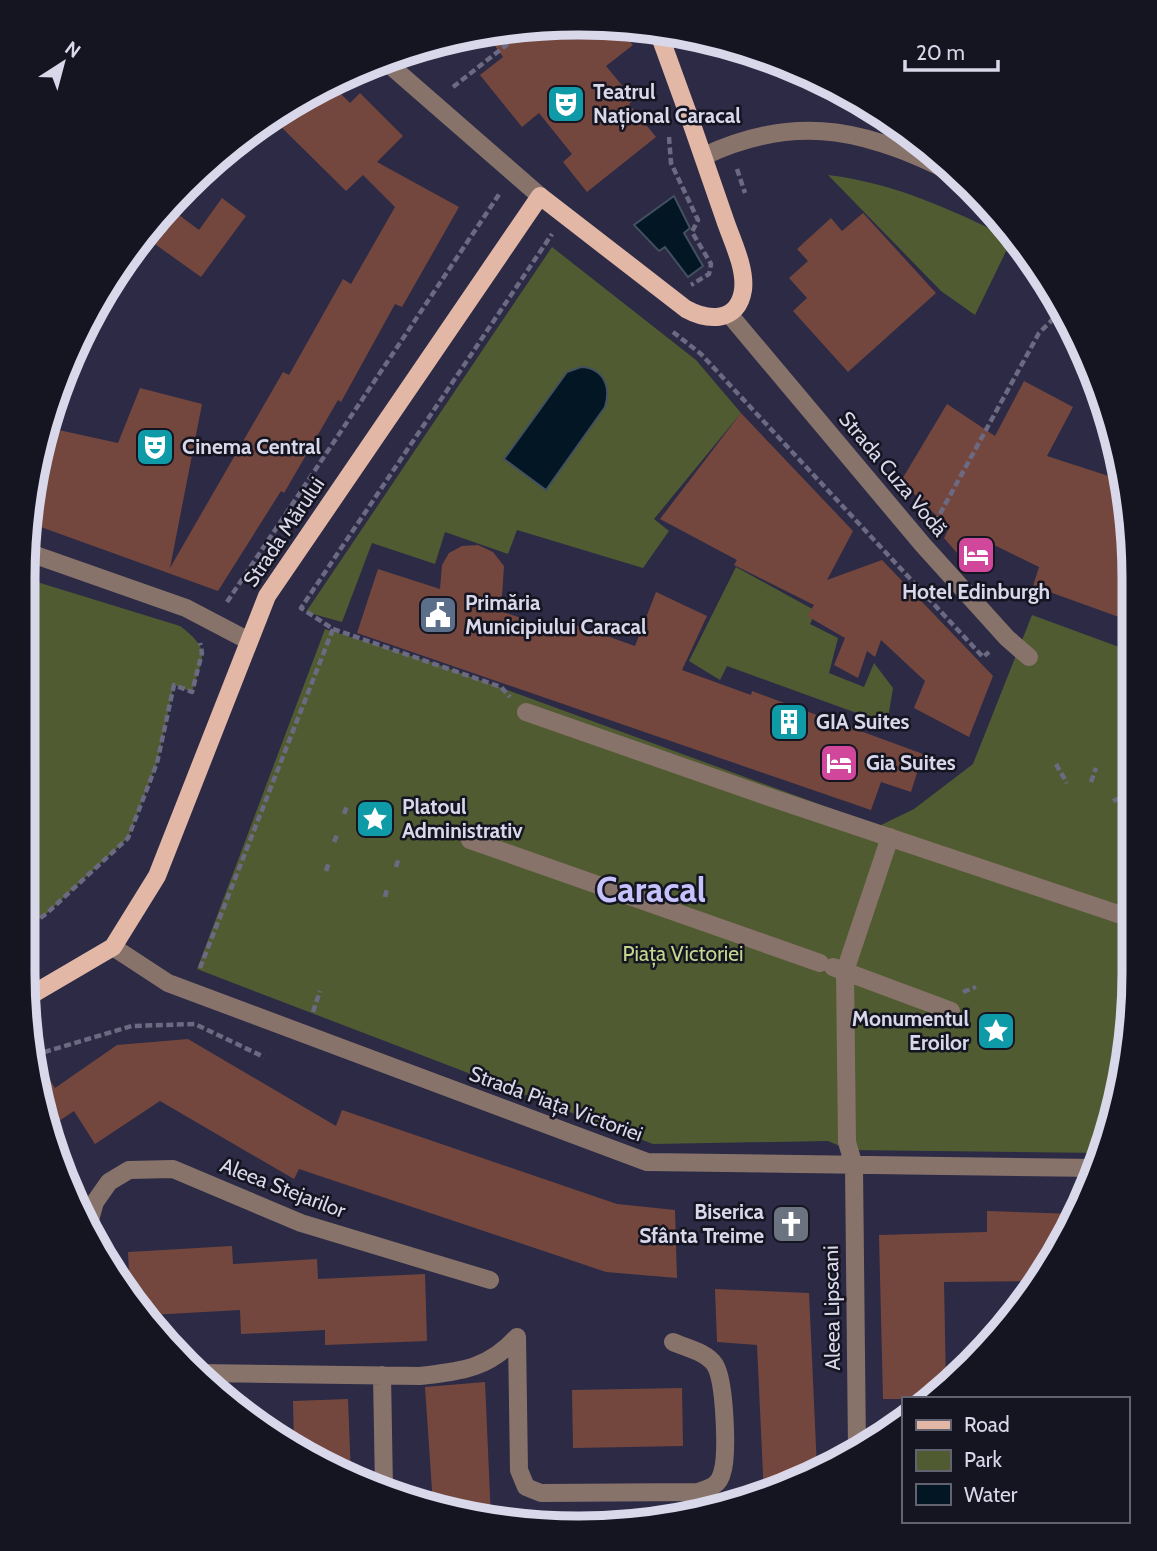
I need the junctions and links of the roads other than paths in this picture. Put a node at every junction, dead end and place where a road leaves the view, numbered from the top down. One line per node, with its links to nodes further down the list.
1 (662, 42): 3 (main road)
2 (393, 68): 5 (street)
3 (704, 156): 4 (street); 6 (main road)
4 (925, 160)
5 (540, 196): 6 (main road); 8 (main road, Strada Mărului)
6 (729, 314): 9 (street, Strada Cuza Vodă)
7 (36, 555): 8 (street)
8 (248, 641): 14 (main road, Strada Mărului)
9 (1029, 657)
10 (521, 707): 11 (street)
11 (890, 837): 13 (street); 15 (street, Aleea Lipscani)
12 (470, 840): 15 (street)
13 (1122, 915)
14 (113, 947): 16 (main road, Strada Mărului); 18 (street, Strada Piața Victoriei)
15 (833, 967): 17 (street); 18 (street, Aleea Lipscani)
16 (36, 992)
17 (951, 1011)
18 (854, 1166): 19 (street, Strada Piața Victoriei); 25 (street, Aleea Lipscani)
19 (1085, 1168)
20 (92, 1214): 21 (street, Aleea Stejarilor)
21 (490, 1280)
22 (673, 1342): 24 (street)
23 (211, 1373): 24 (street)
24 (382, 1375): 26 (street)
25 (857, 1439)
26 (384, 1480)

